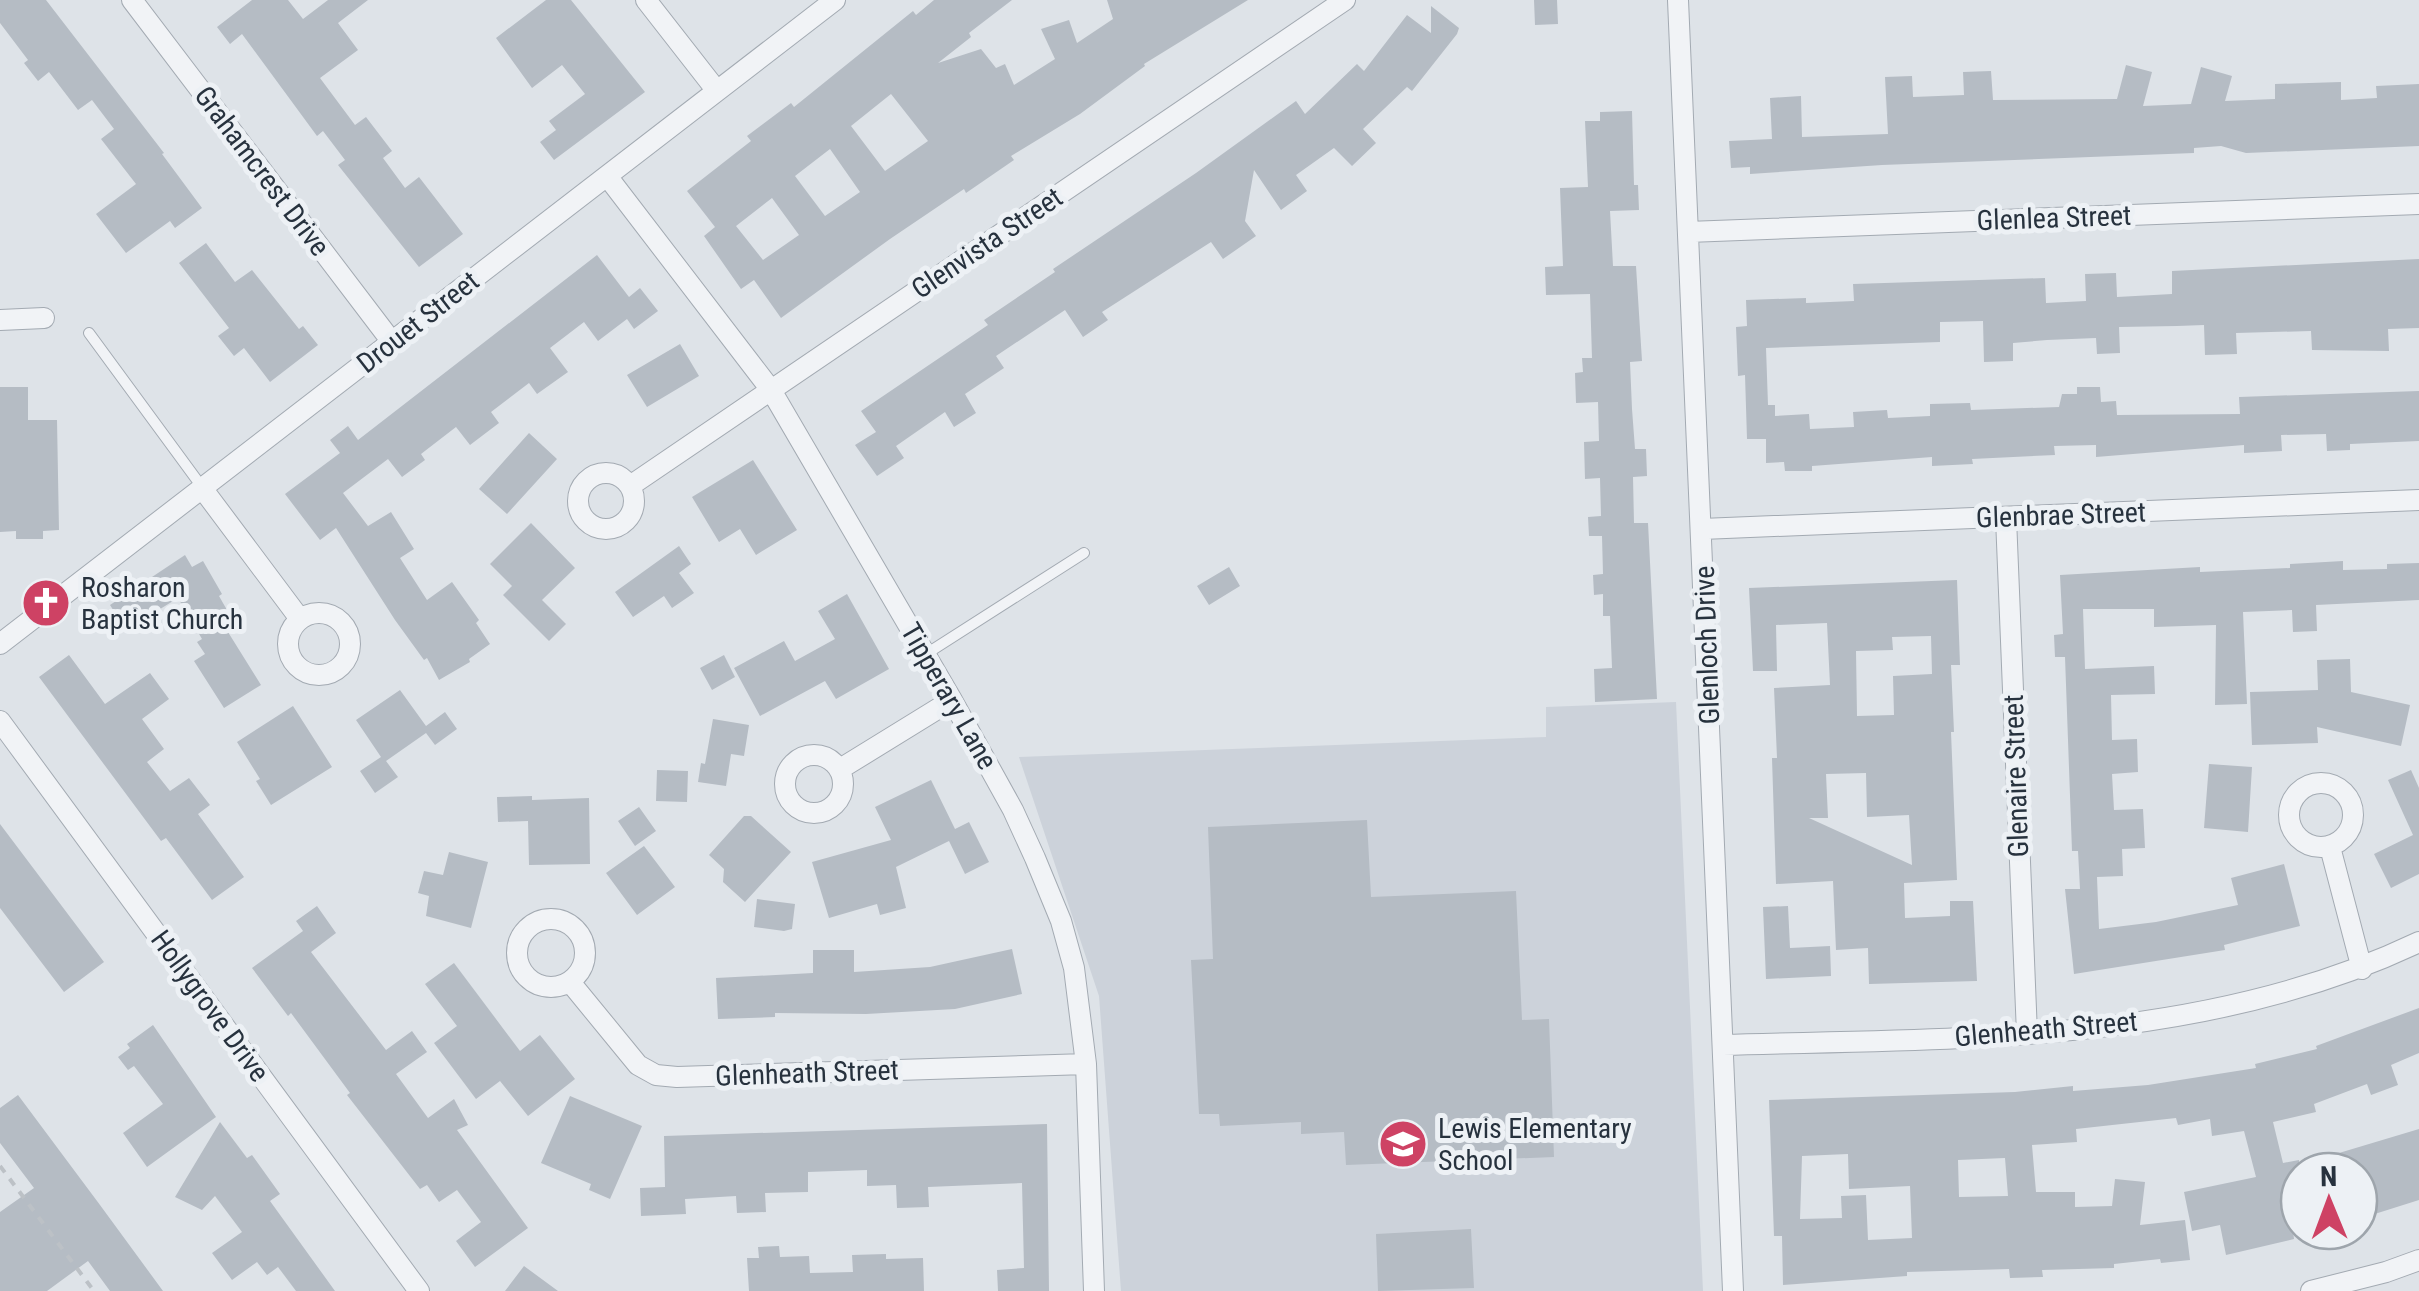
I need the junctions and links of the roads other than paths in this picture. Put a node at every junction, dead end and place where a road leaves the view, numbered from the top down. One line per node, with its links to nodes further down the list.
1 (132, 0): 13 (street, Grahamcrest Drive)
2 (646, 0): 6 (street)
3 (835, 0): 6 (street, Drouet Street)
4 (1344, 0): 14 (street, Glenvista Street)
5 (1678, 0): 9 (street, Glenloch Drive)
6 (717, 91): 7 (street, Drouet Street)
7 (608, 176): 13 (street, Drouet Street); 14 (street, Tipperary Lane)
8 (2419, 204): 9 (street, Glenlea Street)
9 (1688, 232): 19 (street, Glenloch Drive)
10 (44, 318): 11 (street)
11 (0, 320)
12 (89, 333): 16 (lane)
13 (392, 342): 16 (street, Drouet Street)
14 (771, 390): 15 (street, Glenvista Street); 23 (street, Tipperary Lane)
15 (630, 486)
16 (202, 488): 21 (street); 22 (street, Drouet Street)
17 (2419, 500): 18 (street, Glenbrae Street)
18 (2006, 518): 19 (street, Glenbrae Street); 31 (street, Glenaire Street)
19 (1702, 529): 32 (street, Glenloch Drive)
20 (1084, 553): 23 (lane)
21 (300, 619)
22 (0, 644)
23 (926, 654): 24 (street, Tipperary Lane)
24 (952, 700): 26 (street); 33 (street, Tipperary Lane)
25 (0, 721): 35 (street, Hollygrove Drive)
26 (840, 769)
27 (2330, 847): 29 (street)
28 (2419, 942): 29 (street, Glenheath Street)
29 (2362, 969): 31 (street, Glenheath Street)
30 (570, 982): 33 (street, Glenheath Street)
31 (2027, 1034): 32 (street, Glenheath Street)
32 (1723, 1045): 37 (street, Glenloch Drive)
33 (1086, 1064): 36 (street, Tipperary Lane)
34 (2419, 1260): 38 (street)
35 (419, 1291)
36 (1094, 1291)
37 (1733, 1291)
38 (2311, 1291)

